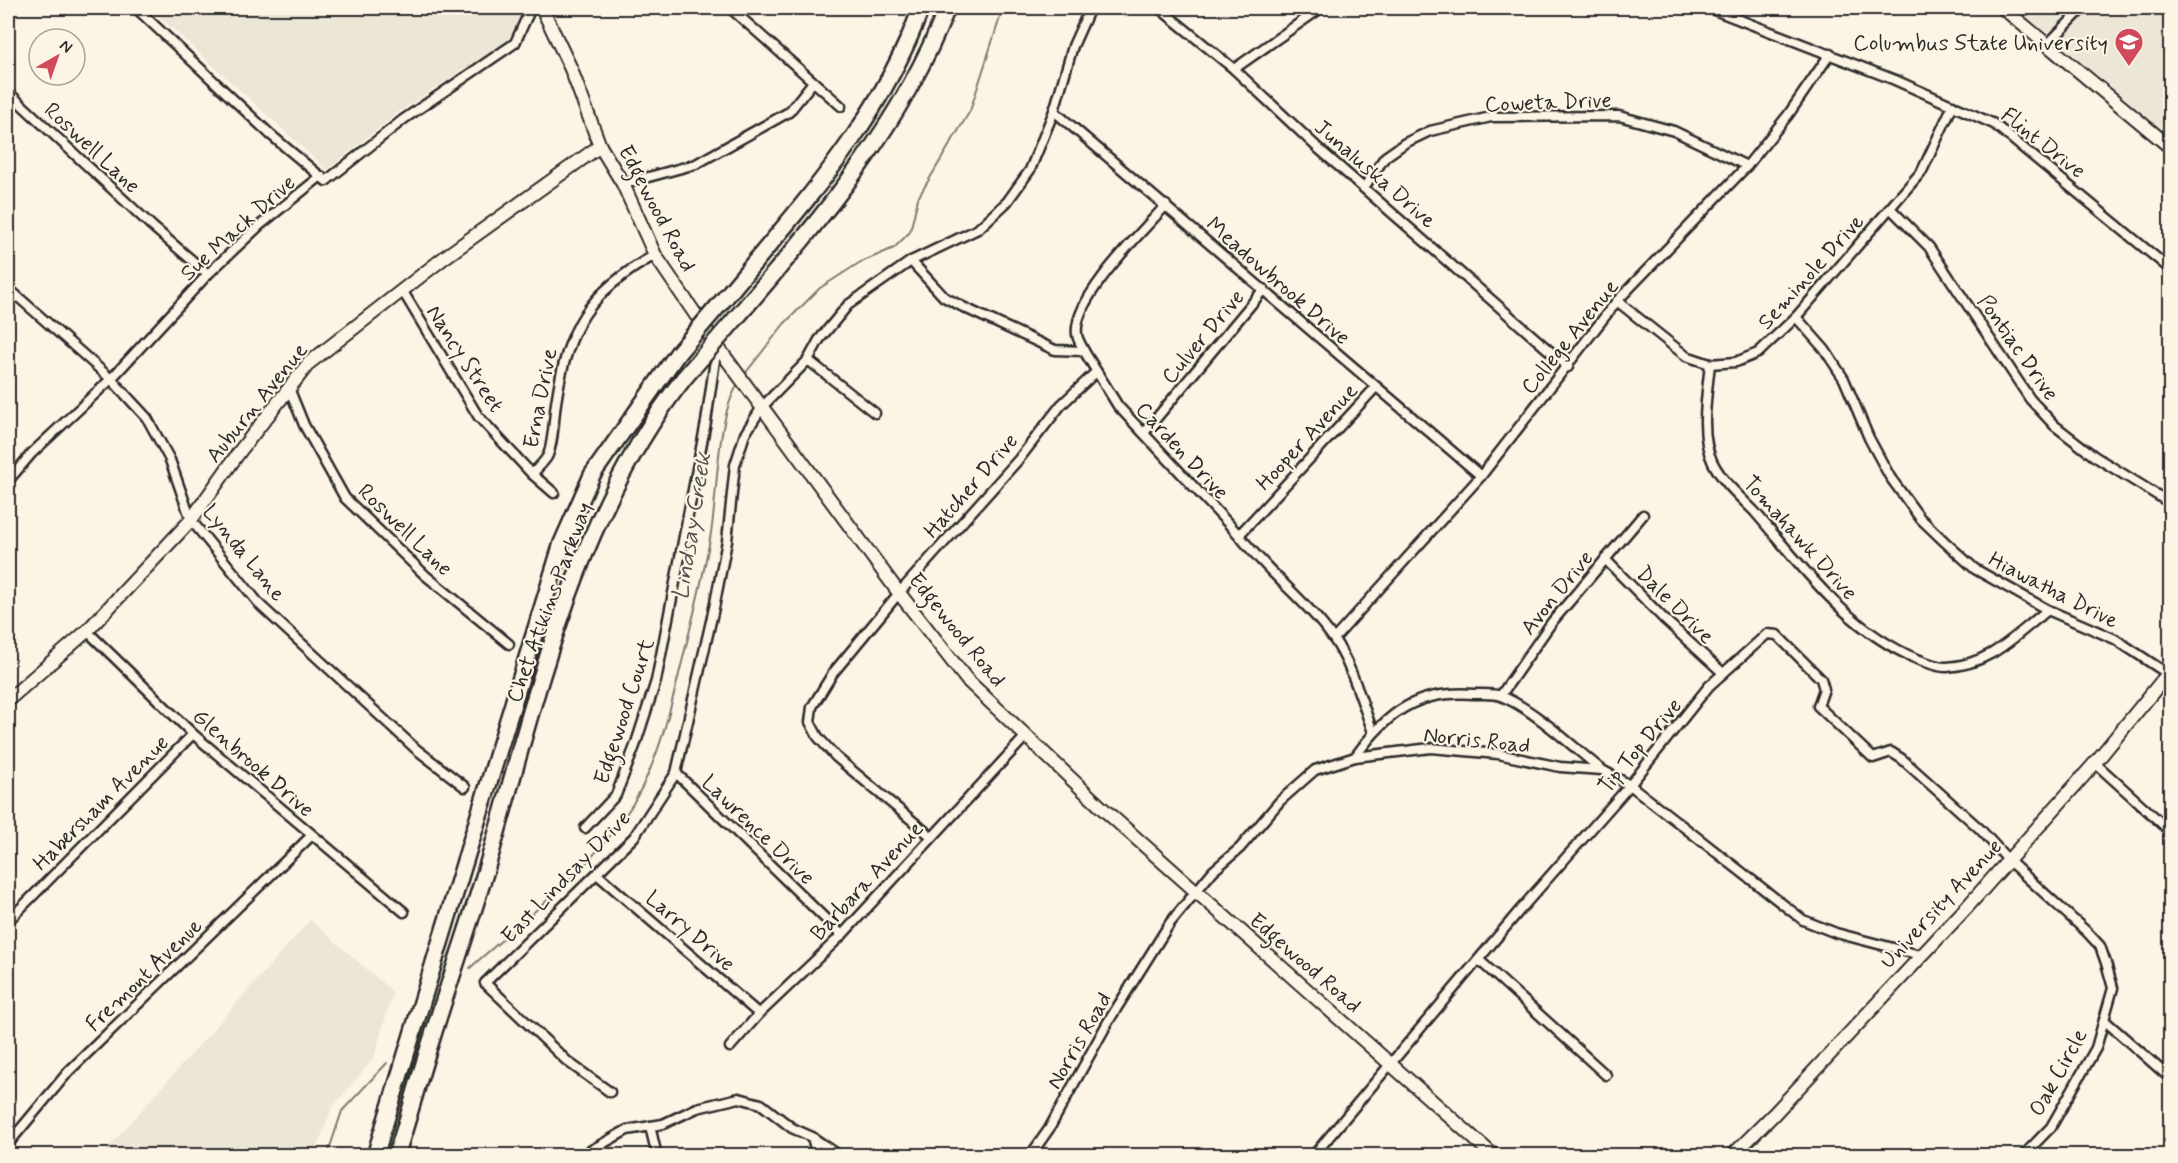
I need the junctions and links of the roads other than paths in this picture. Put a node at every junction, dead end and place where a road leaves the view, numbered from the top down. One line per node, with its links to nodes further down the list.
1 (136, 8): 24 (street)
2 (531, 8): 24 (street, Sue Mack Drive)
3 (542, 8): 21 (street, Edgewood Road)
4 (730, 8): 16 (street)
5 (921, 8): 103 (highway, Chet Atkins Parkway, bridge)
6 (947, 8): 96 (highway, Chet Atkins Parkway, bridge)
7 (1090, 8): 20 (street, East Lindsay Drive)
8 (1159, 8): 15 (street, Junaluska Drive)
9 (1321, 8): 15 (street)
10 (1710, 8): 14 (street, Flint Drive)
11 (2003, 8): 13 (street)
12 (2083, 8): 13 (street)
13 (2047, 45): 22 (street)
14 (1830, 54): 19 (street, Flint Drive); 23 (street, College Avenue)
15 (1234, 69): 26 (street, Junaluska Drive)
16 (813, 82): 18 (street); 25 (street)
17 (8, 92): 32 (street, Roswell Lane)
18 (841, 105)
19 (1953, 105): 28 (street, Seminole Drive); 31 (street, Flint Drive)
20 (1054, 111): 27 (street, Meadowbrook Drive); 30 (street, East Lindsay Drive)
21 (600, 146): 25 (street, Edgewood Road); 35 (street, Auburn Avenue)
22 (2170, 147)
23 (1747, 166): 26 (street, Coweta Drive); 36 (street, College Avenue)
24 (321, 176): 32 (street, Sue Mack Drive)
25 (623, 184): 29 (street, Edgewood Road)
26 (1365, 186): 42 (street, Junaluska Drive)
27 (1166, 206): 34 (street, Meadowbrook Drive); 39 (street)
28 (1891, 209): 37 (street, Seminole Drive); 54 (street, Pontiac Drive)
29 (655, 255): 38 (street, Edgewood Road); 50 (street, Erna Drive)
30 (911, 261): 39 (street); 40 (street, East Lindsay Drive)
31 (2170, 269)
32 (208, 274): 44 (street, Sue Mack Drive)
33 (8, 288): 44 (street, Lynda Lane)
34 (1264, 289): 46 (street, Meadowbrook Drive); 49 (street, Culver Drive)
35 (402, 290): 45 (street, Auburn Avenue); 50 (street, Nancy Street)
36 (1617, 302): 41 (street, Seminole Drive); 42 (street, College Avenue)
37 (1796, 317): 41 (street, Seminole Drive); 60 (street, Hiawatha Drive)
38 (717, 346): 47 (street, Edgewood Road); 77 (street, Edgewood Court)
39 (1084, 351): 43 (street, Carden Drive)
40 (808, 360): 47 (street, East Lindsay Drive); 48 (street)
41 (1710, 364): 60 (street, Tomahawk Drive)
42 (1568, 367): 51 (street, College Avenue)
43 (1096, 372): 49 (street, Carden Drive); 59 (street, Hatcher Drive)
44 (111, 379): 52 (street, Sue Mack Drive); 56 (street, Lynda Lane)
45 (289, 388): 56 (street, Auburn Avenue); 63 (street, Roswell Lane)
46 (1376, 388): 51 (street, Meadowbrook Drive); 57 (street, Hooper Avenue)
47 (762, 407): 59 (street, Edgewood Road); 74 (street, East Lindsay Drive)
48 (875, 413)
49 (1144, 433): 57 (street, Carden Drive)
50 (532, 474): 53 (street, Nancy Street)
51 (1481, 476): 62 (street, College Avenue)
52 (8, 481)
53 (554, 493)
54 (2170, 503)
55 (1643, 514): 58 (street, Avon Drive)
56 (192, 520): 61 (street, Auburn Avenue); 76 (street, Lynda Lane)
57 (1239, 535): 62 (street, Carden Drive)
58 (1605, 559): 65 (street, Dale Drive); 66 (street, Avon Drive)
59 (899, 593): 70 (street, Edgewood Road); 80 (street, Hatcher Drive)
60 (2048, 610): 64 (street, Hiawatha Drive)
61 (87, 631): 67 (street, Auburn Avenue); 69 (street, Glenbrook Drive)
62 (1334, 639): 68 (street, Carden Drive)
63 (509, 644)
64 (2169, 672): 72 (street, University Avenue)
65 (1723, 673): 75 (street, Tip Top Drive); 81 (street, Tip Top Drive)
66 (1501, 695): 68 (street); 73 (street)
67 (8, 700)
68 (1373, 732): 71 (street)
69 (193, 735): 79 (street, Glenbrook Drive); 85 (street, Habersham Avenue)
70 (1026, 736): 80 (street, Barbara Avenue); 83 (street, Edgewood Road)
71 (1355, 757): 73 (street, Norris Road); 83 (street, Norris Road)
72 (2095, 763): 78 (street); 81 (street, University Avenue)
73 (1602, 770): 75 (street, Norris Road)
74 (676, 773): 82 (street, East Lindsay Drive); 86 (street, Lawrence Drive)
75 (1630, 785): 87 (street, Norris Road); 88 (street, Tip Top Drive)
76 (465, 787)
77 (585, 828)
78 (2170, 831)
79 (310, 836): 84 (street, Glenbrook Drive); 99 (street, Fremont Avenue)
80 (932, 837): 86 (street, Barbara Avenue)
81 (2008, 861): 87 (street, University Avenue); 90 (street, Oak Circle)
82 (598, 874): 89 (street, Larry Drive); 95 (street, East Lindsay Drive)
83 (1196, 891): 92 (street, Edgewood Road); 109 (street, Norris Road)
84 (404, 912)
85 (8, 921)
86 (842, 935): 89 (street, Barbara Avenue)
87 (1920, 955): 102 (street, University Avenue)
88 (1479, 960): 92 (street, Tip Top Drive); 93 (street)
89 (759, 1014): 91 (street, Barbara Avenue)
90 (2104, 1020): 94 (street); 111 (street, Oak Circle)
91 (730, 1047)
92 (1389, 1063): 101 (street, Tip Top Drive); 110 (street, Edgewood Road)
93 (1606, 1075)
94 (2170, 1078)
95 (610, 1092)
96 (416, 1095): 104 (highway, Chet Atkins Parkway); 105 (highway)
97 (651, 1126): 98 (street); 106 (street); 107 (street)
98 (812, 1137): 100 (street); 108 (street)
99 (8, 1144)
100 (837, 1154)
101 (1317, 1154)
102 (1737, 1154)
103 (373, 1155)
104 (396, 1155)
105 (402, 1155)
106 (581, 1155)
107 (657, 1155)
108 (817, 1155)
109 (1030, 1155)
110 (1494, 1155)
111 (2023, 1155)

